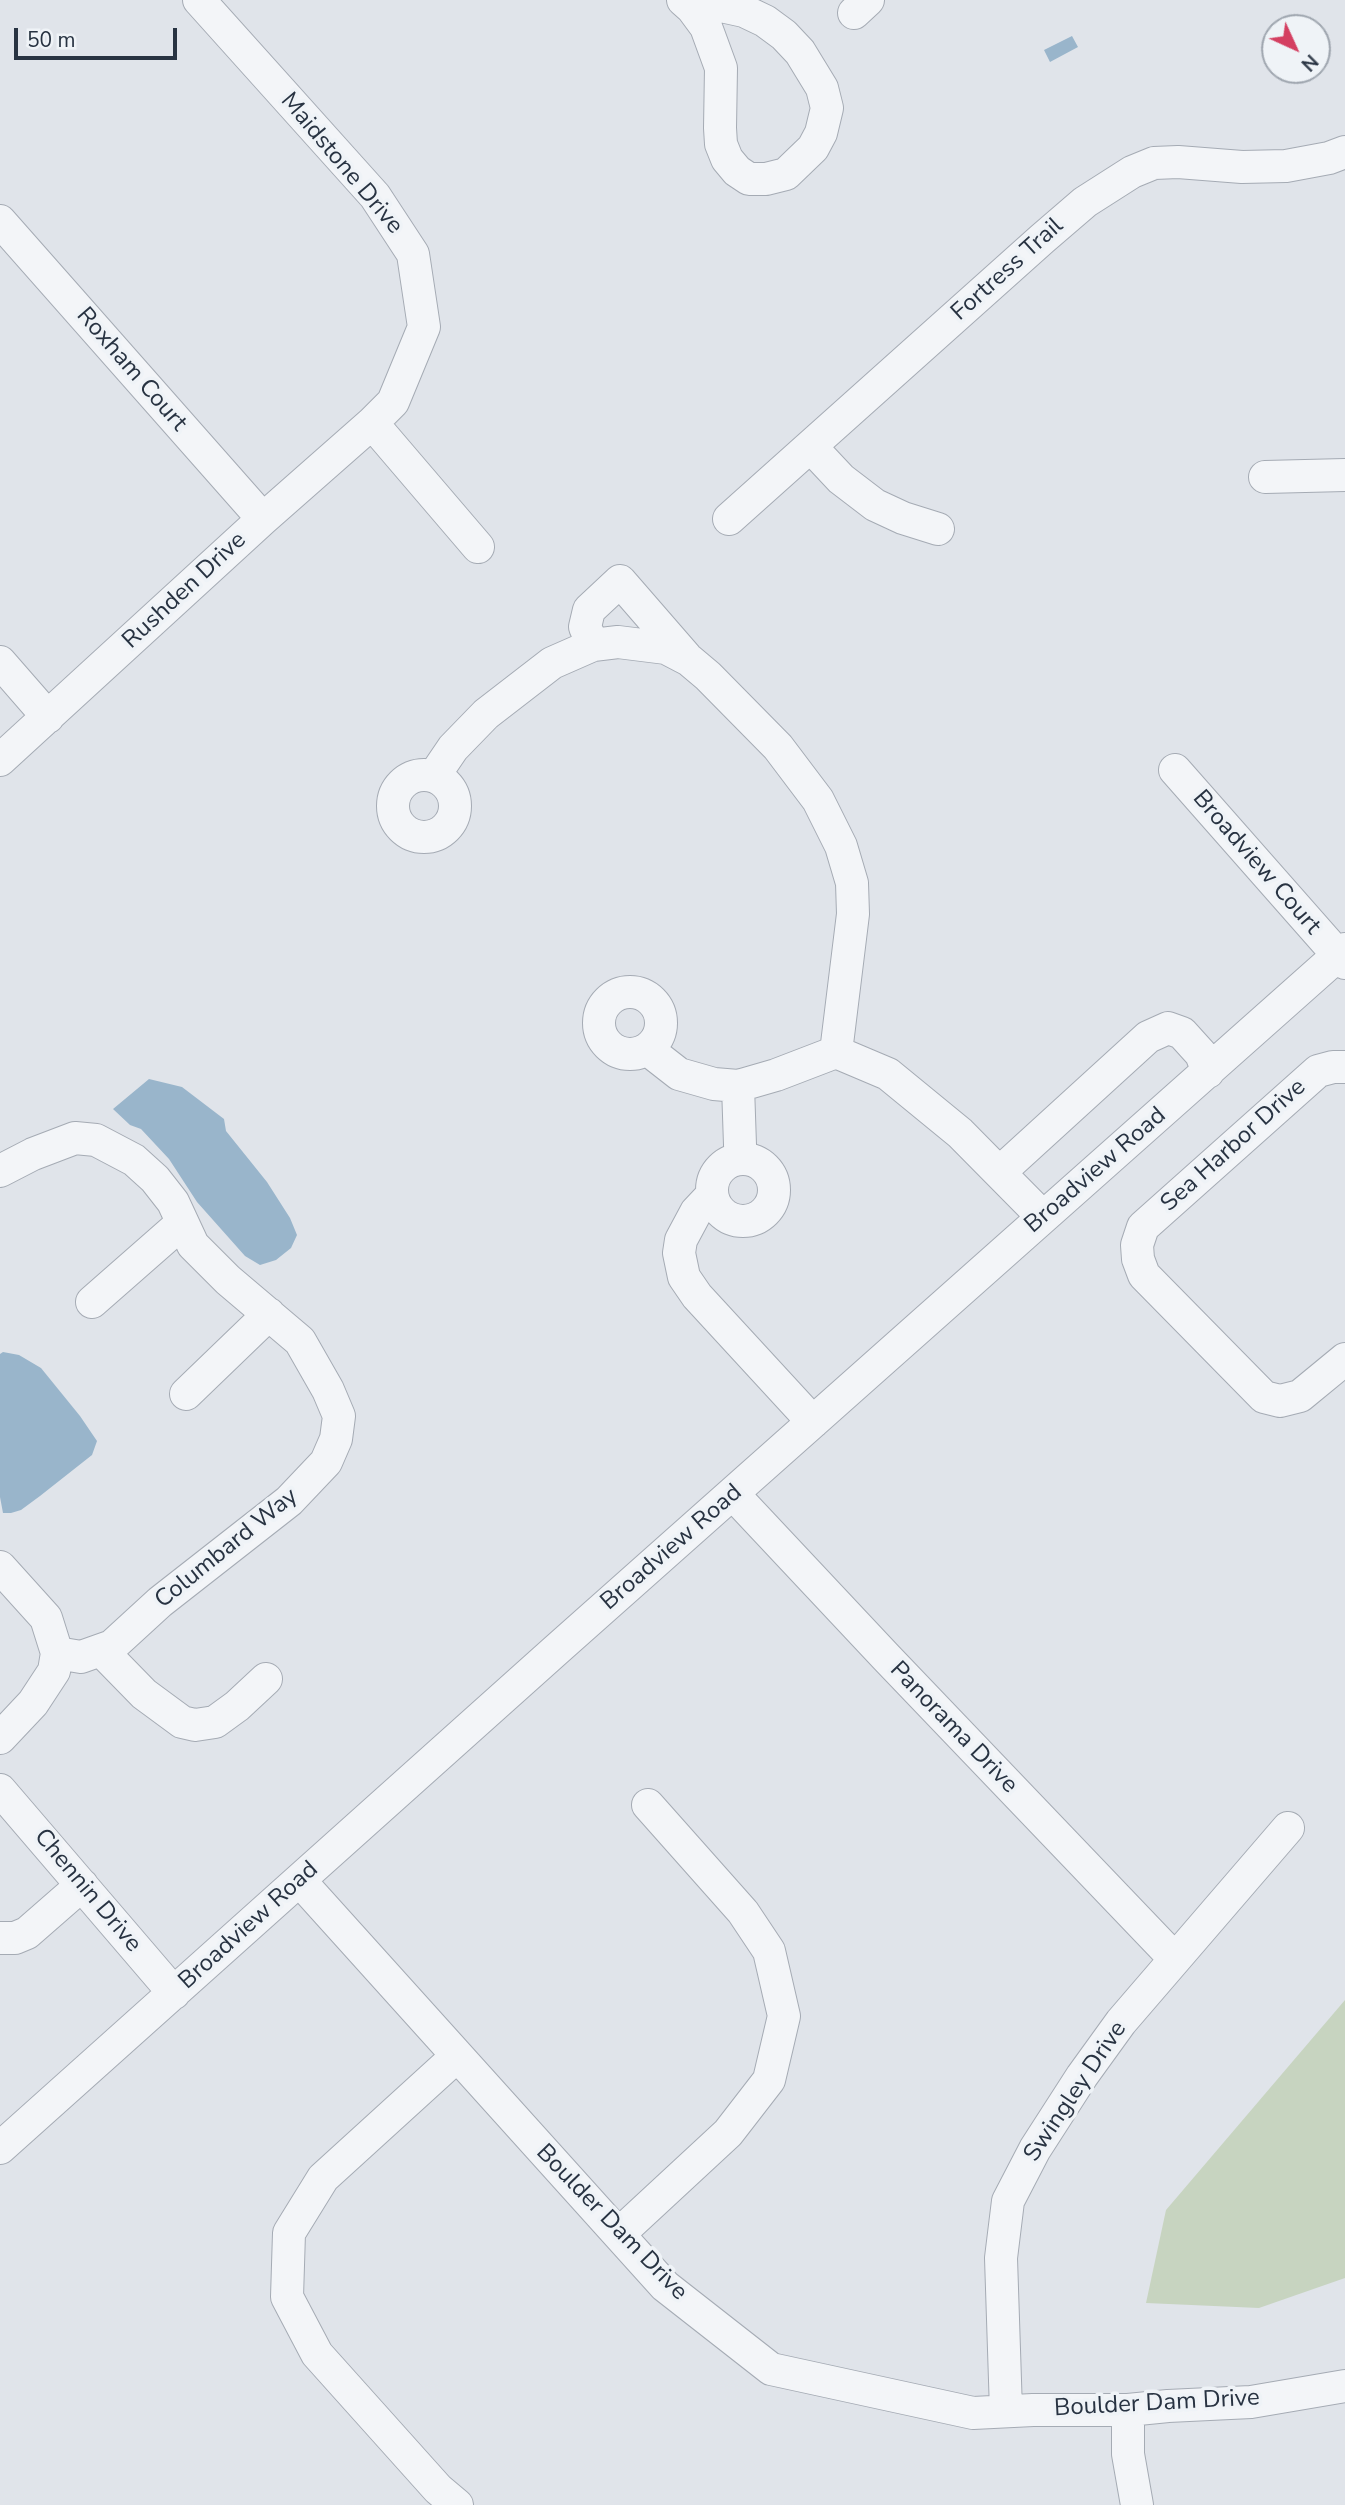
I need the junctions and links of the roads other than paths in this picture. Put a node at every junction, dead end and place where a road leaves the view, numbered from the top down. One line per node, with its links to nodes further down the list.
1 (199, 0): 6 (street, Maidstone Drive)
2 (682, 0): 3 (street)
3 (694, 0)
4 (1345, 152): 7 (street, Fortress Trail)
5 (0, 221): 10 (street, Roxham Court)
6 (372, 423): 10 (street, Rushden Drive); 13 (street)
7 (811, 447): 11 (street, Fortress Trail); 12 (street)
8 (1345, 475): 9 (street)
9 (1265, 477)
10 (263, 519): 17 (street, Rushden Drive)
11 (729, 519)
12 (938, 529)
13 (478, 547)
14 (593, 645): 15 (street); 15 (street); 20 (street)
15 (689, 660): 23 (street)
16 (0, 662): 17 (street)
17 (48, 717): 18 (street, Rushden Drive)
18 (0, 760)
19 (1175, 770): 21 (street, Broadview Court)
20 (434, 776)
21 (1343, 956): 25 (street, Broadview Road)
22 (647, 1049): 26 (street)
23 (836, 1052): 26 (street); 29 (street)
24 (1345, 1067): 35 (street, Sea Harbor Drive)
25 (1208, 1072): 29 (street); 31 (street, Broadview Road)
26 (738, 1086): 27 (street)
27 (742, 1159): 30 (street); 30 (street)
28 (0, 1171): 32 (street, Columbard Way)
29 (1000, 1172): 31 (street)
30 (712, 1195): 37 (street)
31 (1043, 1217): 37 (street, Broadview Road)
32 (183, 1223): 33 (street); 34 (street, Columbard Way)
33 (92, 1302)
34 (269, 1314): 36 (street); 40 (street, Columbard Way)
35 (1345, 1359)
36 (187, 1394)
37 (813, 1422): 38 (street, Broadview Road)
38 (733, 1494): 47 (street, Broadview Road); 50 (street, Panorama Drive)
39 (0, 1567): 41 (street)
40 (101, 1650): 41 (street, Columbard Way); 42 (street)
41 (57, 1653): 43 (street)
42 (266, 1679)
43 (0, 1738)
44 (0, 1790): 48 (street, Chennin Drive)
45 (648, 1805): 54 (street)
46 (1288, 1828): 50 (street, Swingley Drive)
47 (300, 1881): 51 (street, Broadview Road); 52 (street, Boulder Dam Drive)
48 (82, 1885): 49 (street); 51 (street, Chennin Drive)
49 (0, 1938)
50 (1175, 1959): 57 (street, Swingley Drive)
51 (174, 1993): 53 (street, Broadview Road)
52 (457, 2056): 54 (street, Boulder Dam Drive); 58 (street)
53 (0, 2148)
54 (618, 2234): 57 (street, Boulder Dam Drive)
55 (1345, 2386): 56 (street, Boulder Dam Drive)
56 (1128, 2410): 57 (street, Boulder Dam Drive); 59 (street)
57 (1006, 2411)
58 (457, 2505)
59 (1137, 2505)

